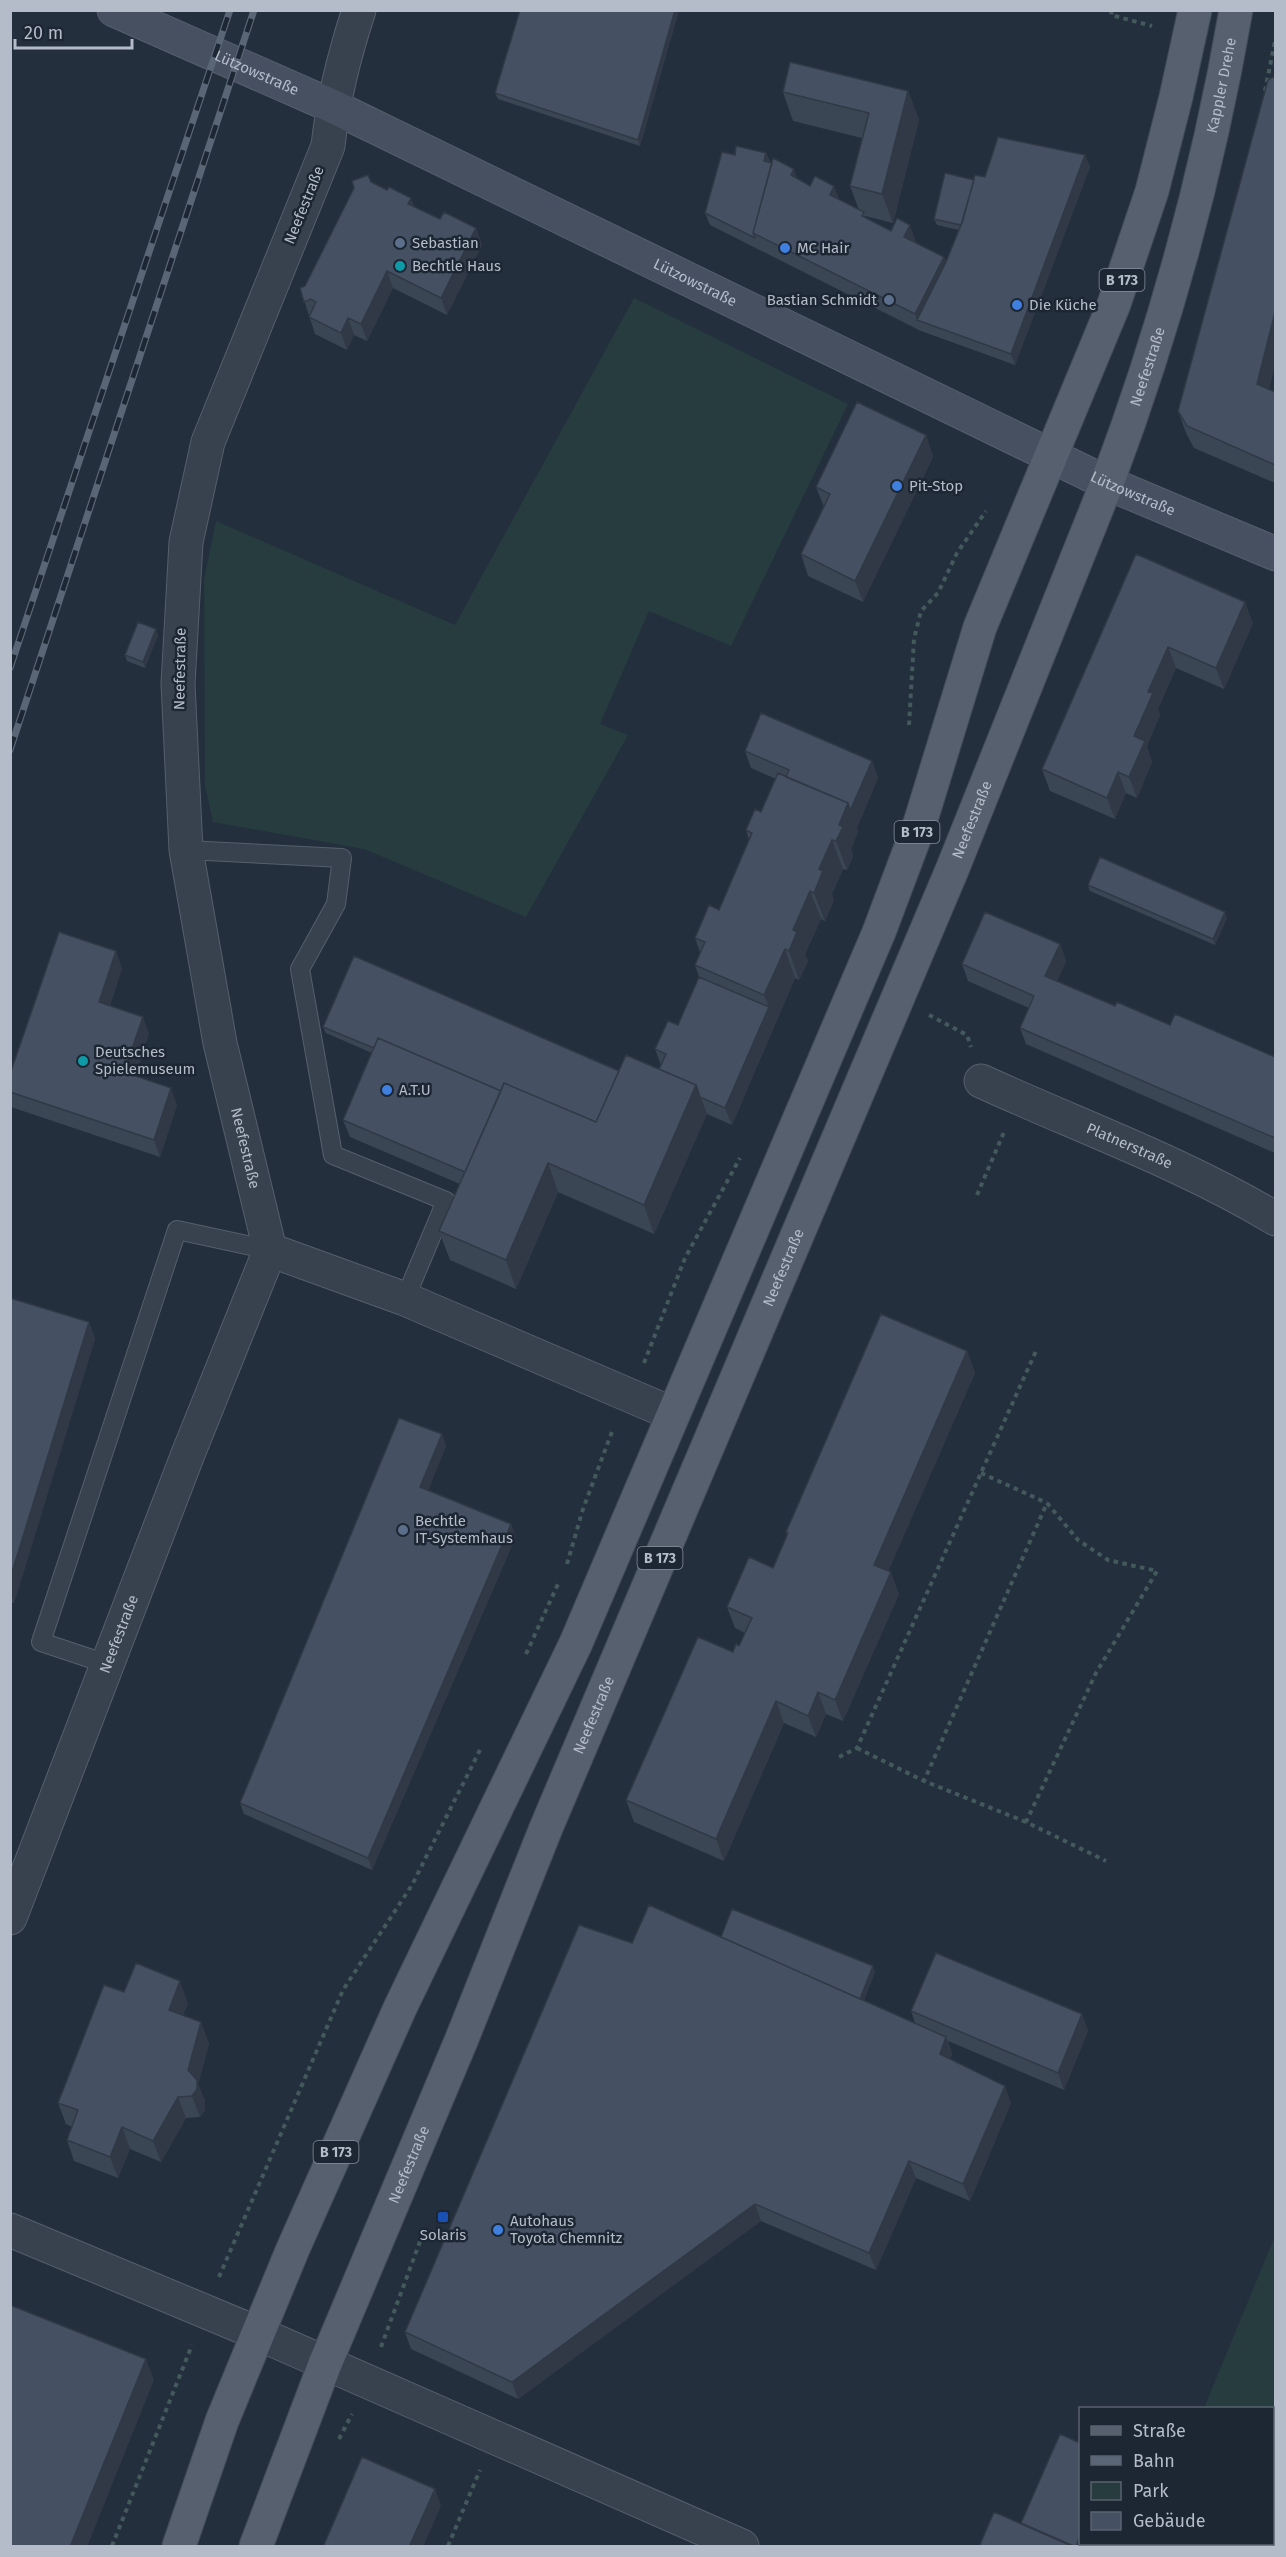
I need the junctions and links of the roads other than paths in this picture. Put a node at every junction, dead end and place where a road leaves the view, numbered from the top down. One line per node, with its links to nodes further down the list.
1 (114, 10): 5 (street, Lützowstraße)
2 (358, 10): 5 (street, Neefestraße)
3 (1195, 10): 7 (main road, B 173)
4 (1236, 10): 6 (main road, Kappler Drehe / B 173)
5 (332, 105): 7 (street, Lützowstraße); 10 (street, Neefestraße)
6 (1208, 160): 8 (main road, Neefestraße / B 173)
7 (1051, 457): 8 (street, Lützowstraße); 15 (main road, B 173)
8 (1107, 483): 9 (street, Lützowstraße); 20 (main road, Neefestraße / B 173)
9 (1275, 554)
10 (186, 850): 13 (street, Neefestraße); 14 (lane)
11 (981, 1081): 12 (street, Platnerstraße)
12 (1275, 1219)
13 (270, 1250): 14 (street); 16 (street, Neefestraße); 16 (lane)
14 (405, 1299): 15 (street)
15 (673, 1414): 19 (main road, B 173)
16 (107, 1664): 17 (street, Neefestraße)
17 (10, 1918)
18 (10, 2230): 19 (street)
19 (257, 2333): 20 (street); 21 (main road, B 173)
20 (325, 2364): 22 (main road, Neefestraße / B 173); 23 (street)
21 (179, 2547)
22 (256, 2547)
23 (742, 2547)

